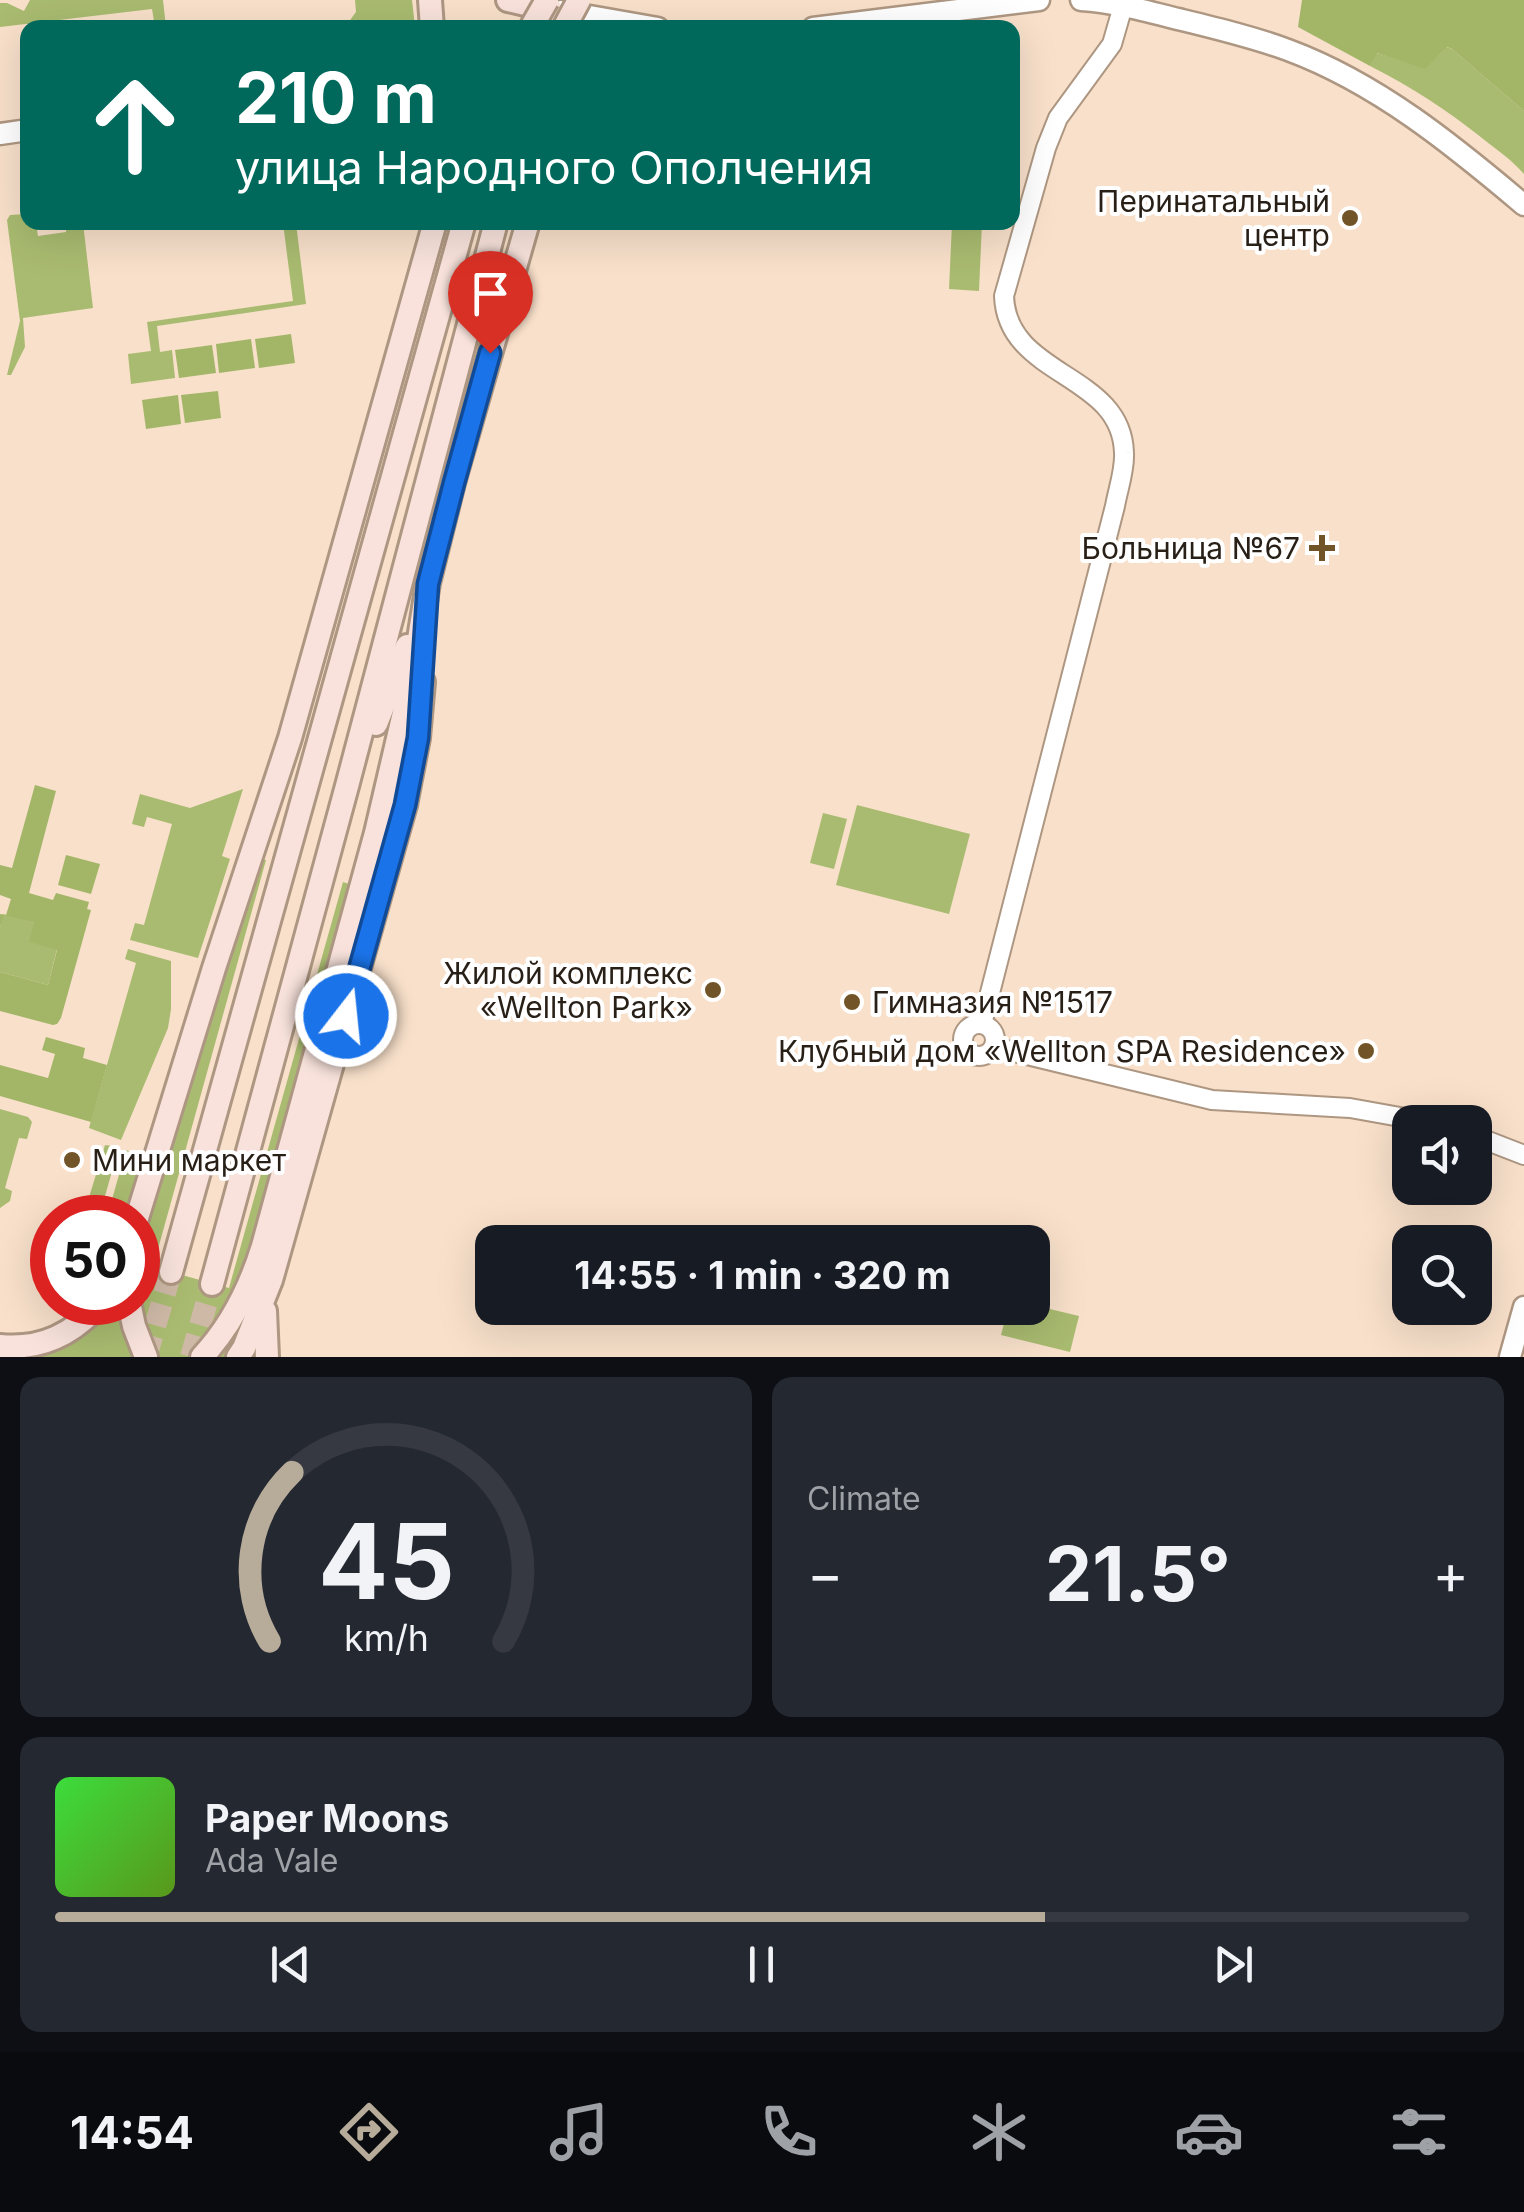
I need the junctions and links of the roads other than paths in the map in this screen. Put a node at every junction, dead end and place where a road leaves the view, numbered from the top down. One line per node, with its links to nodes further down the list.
1 (508, 0): 6 (main road)
2 (579, 0): 6 (main road, bridge)
3 (1039, 0): 8 (street)
4 (1081, 0): 5 (street)
5 (1123, 6): 9 (street); 18 (street)
6 (556, 16): 7 (street)
7 (590, 20)
8 (878, 20)
9 (1524, 205)
10 (433, 230): 15 (main road)
11 (462, 230): 17 (main road)
12 (494, 230): 16 (main road)
13 (526, 230): 14 (main road)
14 (428, 584): 16 (main road); 25 (main road); 32 (main road)
15 (326, 612): 17 (main road); 23 (main road)
16 (348, 786): 26 (main road)
17 (302, 806): 24 (main road)
18 (982, 1024): 19 (street); 19 (street)
19 (994, 1047): 20 (street)
20 (1392, 1116)
21 (1492, 1143): 22 (street)
22 (1524, 1155)
23 (144, 1195)
24 (171, 1272)
25 (270, 1280): 33 (main road); 34 (main road)
26 (212, 1284)
27 (1524, 1307): 35 (street)
28 (79, 1325): 30 (main road)
29 (137, 1325): 31 (main road)
30 (0, 1346)
31 (146, 1354)
32 (202, 1357)
33 (238, 1357)
34 (267, 1357)
35 (1510, 1357)

